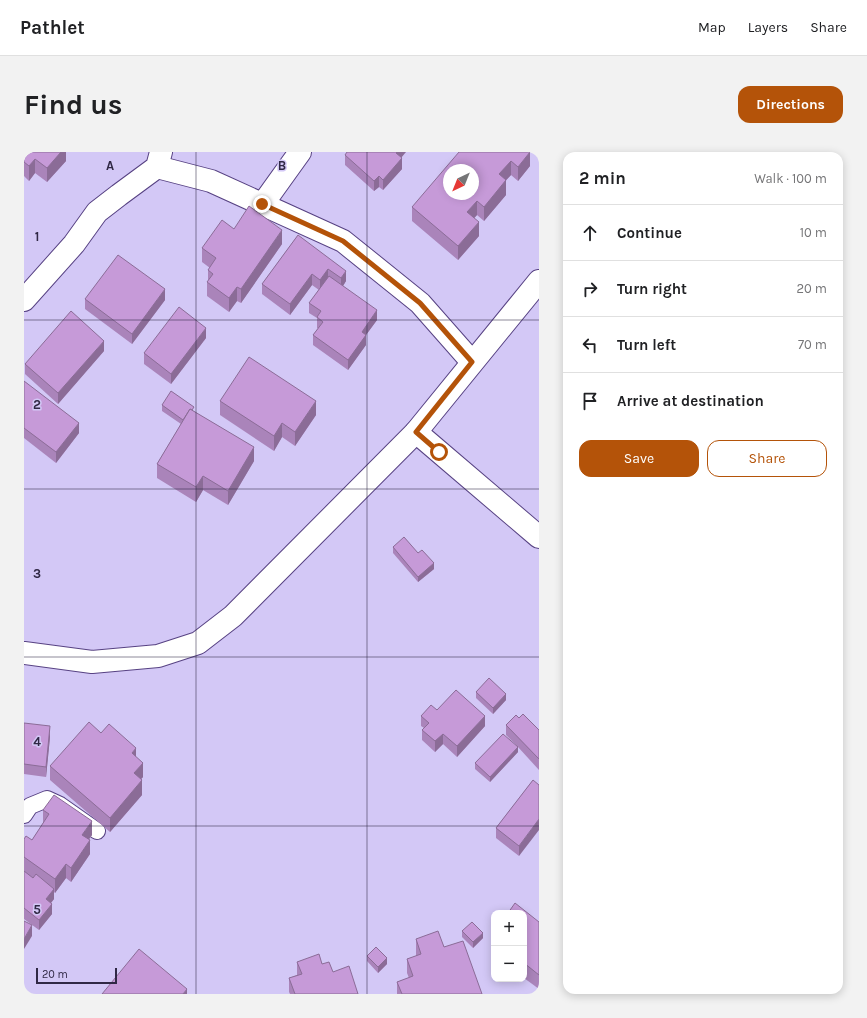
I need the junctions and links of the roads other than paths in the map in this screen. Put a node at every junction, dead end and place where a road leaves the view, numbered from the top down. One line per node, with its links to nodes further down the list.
1 (300, 152): 3 (street)
2 (159, 160): 3 (street); 5 (street)
3 (262, 204): 6 (street)
4 (539, 281): 6 (street)
5 (24, 300)
6 (472, 362): 7 (street)
7 (416, 432): 8 (street); 9 (street)
8 (539, 537)
9 (24, 653)
10 (24, 815): 11 (lane)
11 (96, 831)

